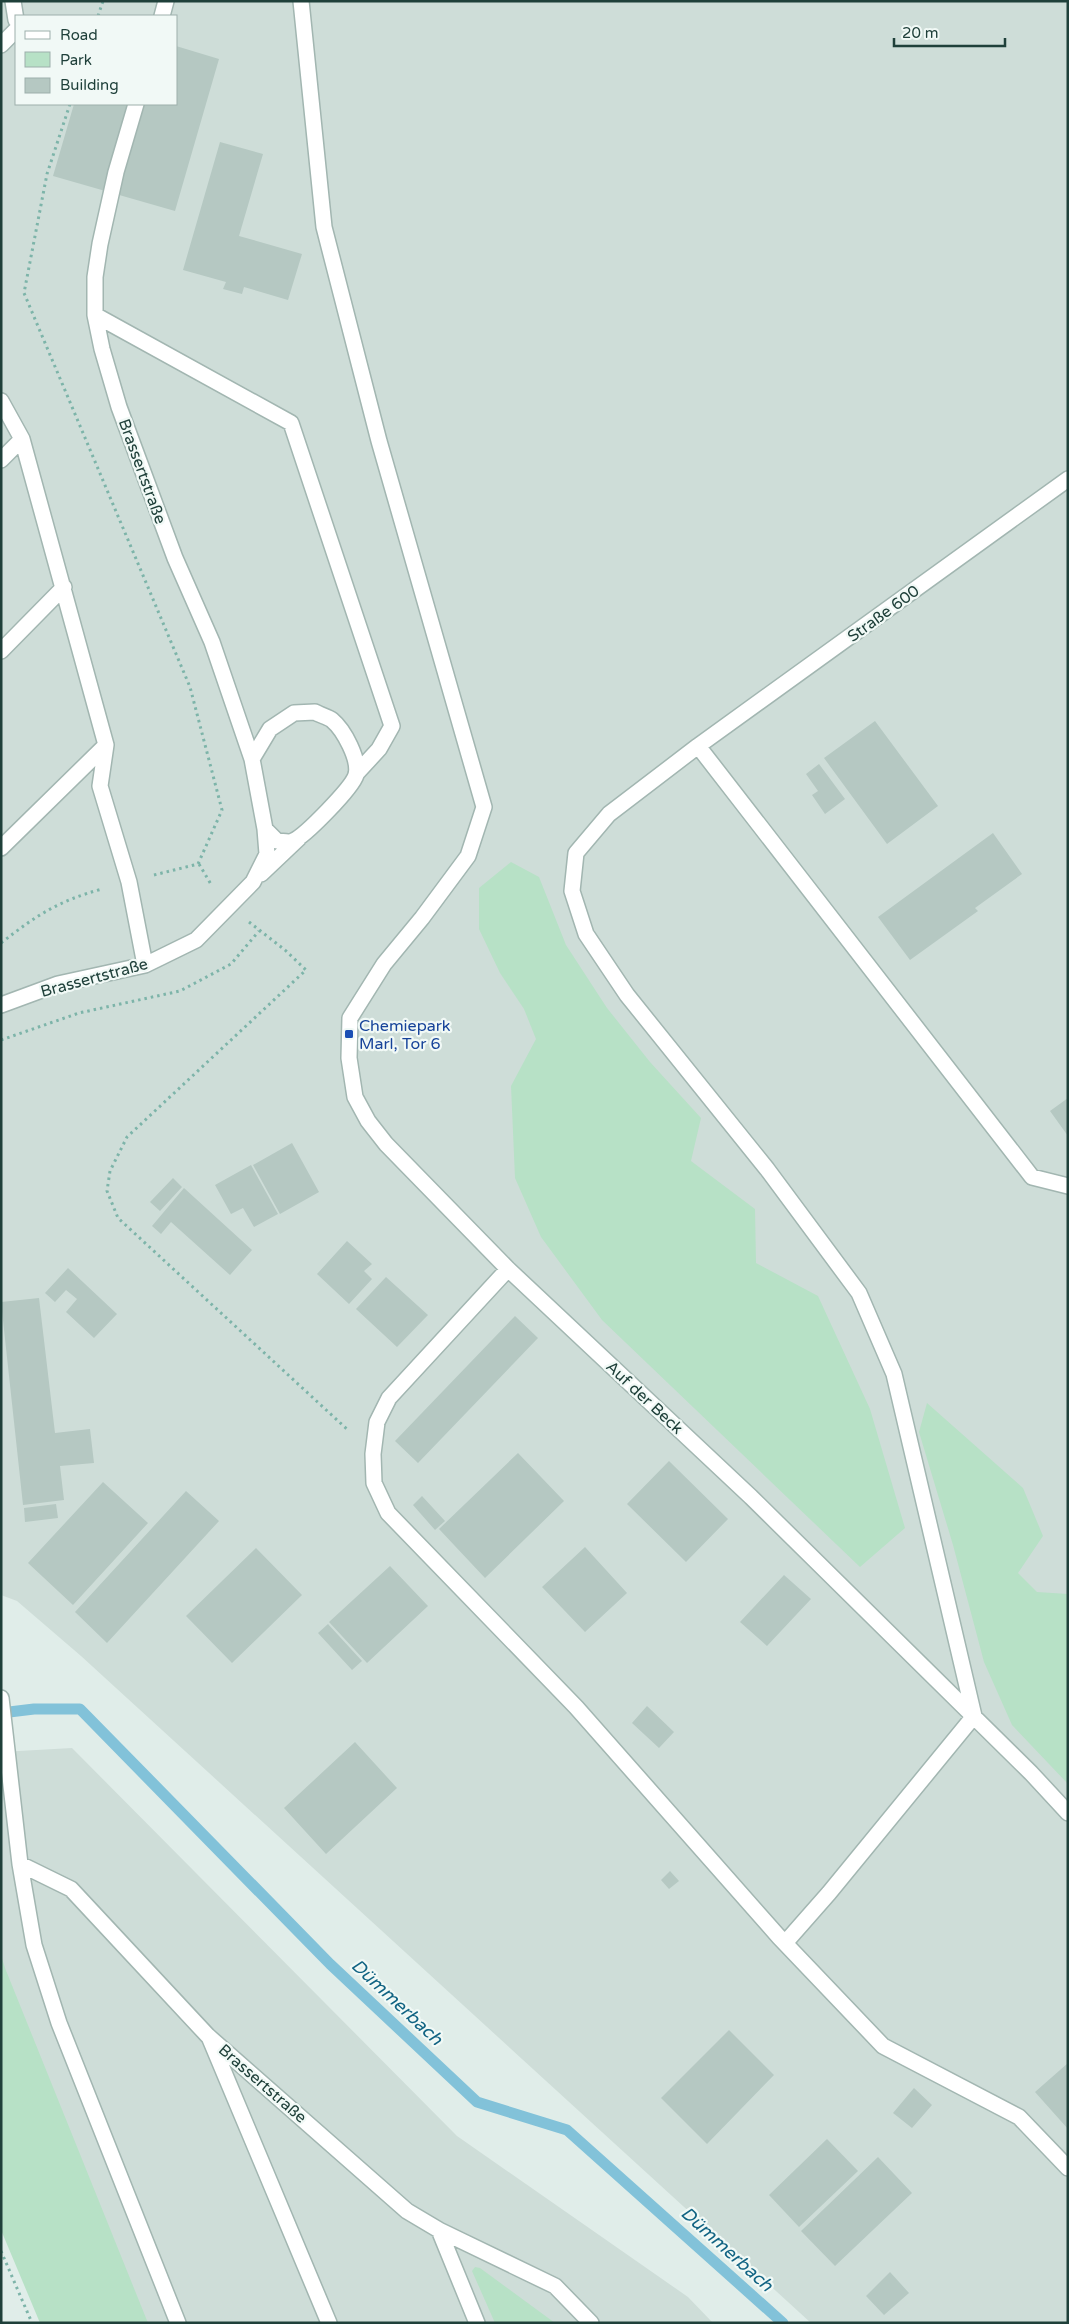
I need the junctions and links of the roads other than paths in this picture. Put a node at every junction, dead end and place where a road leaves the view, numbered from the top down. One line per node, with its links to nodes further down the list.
1 (13, 1): 4 (street)
2 (166, 1): 5 (street)
3 (301, 1): 27 (street, Auf der Beck)
4 (15, 15)
5 (162, 15)
6 (15, 31): 7 (street)
7 (1, 46)
8 (136, 105): 9 (street, Brassertstraße)
9 (95, 315): 18 (street, Brassertstraße); 19 (street)
10 (1, 402): 11 (street)
11 (22, 439): 12 (street); 14 (street)
12 (1, 460)
13 (1068, 479): 17 (street, Straße 600)
14 (64, 587): 15 (street); 16 (street)
15 (1, 651)
16 (106, 745): 22 (street); 24 (street)
17 (698, 746): 26 (street); 29 (street, Straße 600)
18 (252, 759): 19 (street); 21 (street)
19 (356, 774): 20 (street)
20 (309, 828): 21 (street); 23 (street)
21 (264, 829): 23 (street, Brassertstraße)
22 (1, 848)
23 (253, 882): 24 (street, Brassertstraße)
24 (145, 965): 25 (street, Brassertstraße)
25 (1, 1006)
26 (1068, 1186)
27 (508, 1269): 29 (street, Auf der Beck); 32 (street)
28 (1, 1698): 31 (street)
29 (974, 1716): 30 (street, Auf der Beck); 32 (street)
30 (1068, 1813)
31 (20, 1864): 33 (street, Brassertstraße); 36 (street)
32 (785, 1943): 34 (street)
33 (208, 2036): 35 (street, Brassertstraße); 37 (street)
34 (1068, 2168)
35 (439, 2230): 38 (street); 39 (street, Brassertstraße)
36 (178, 2323)
37 (329, 2323)
38 (477, 2323)
39 (591, 2323)

